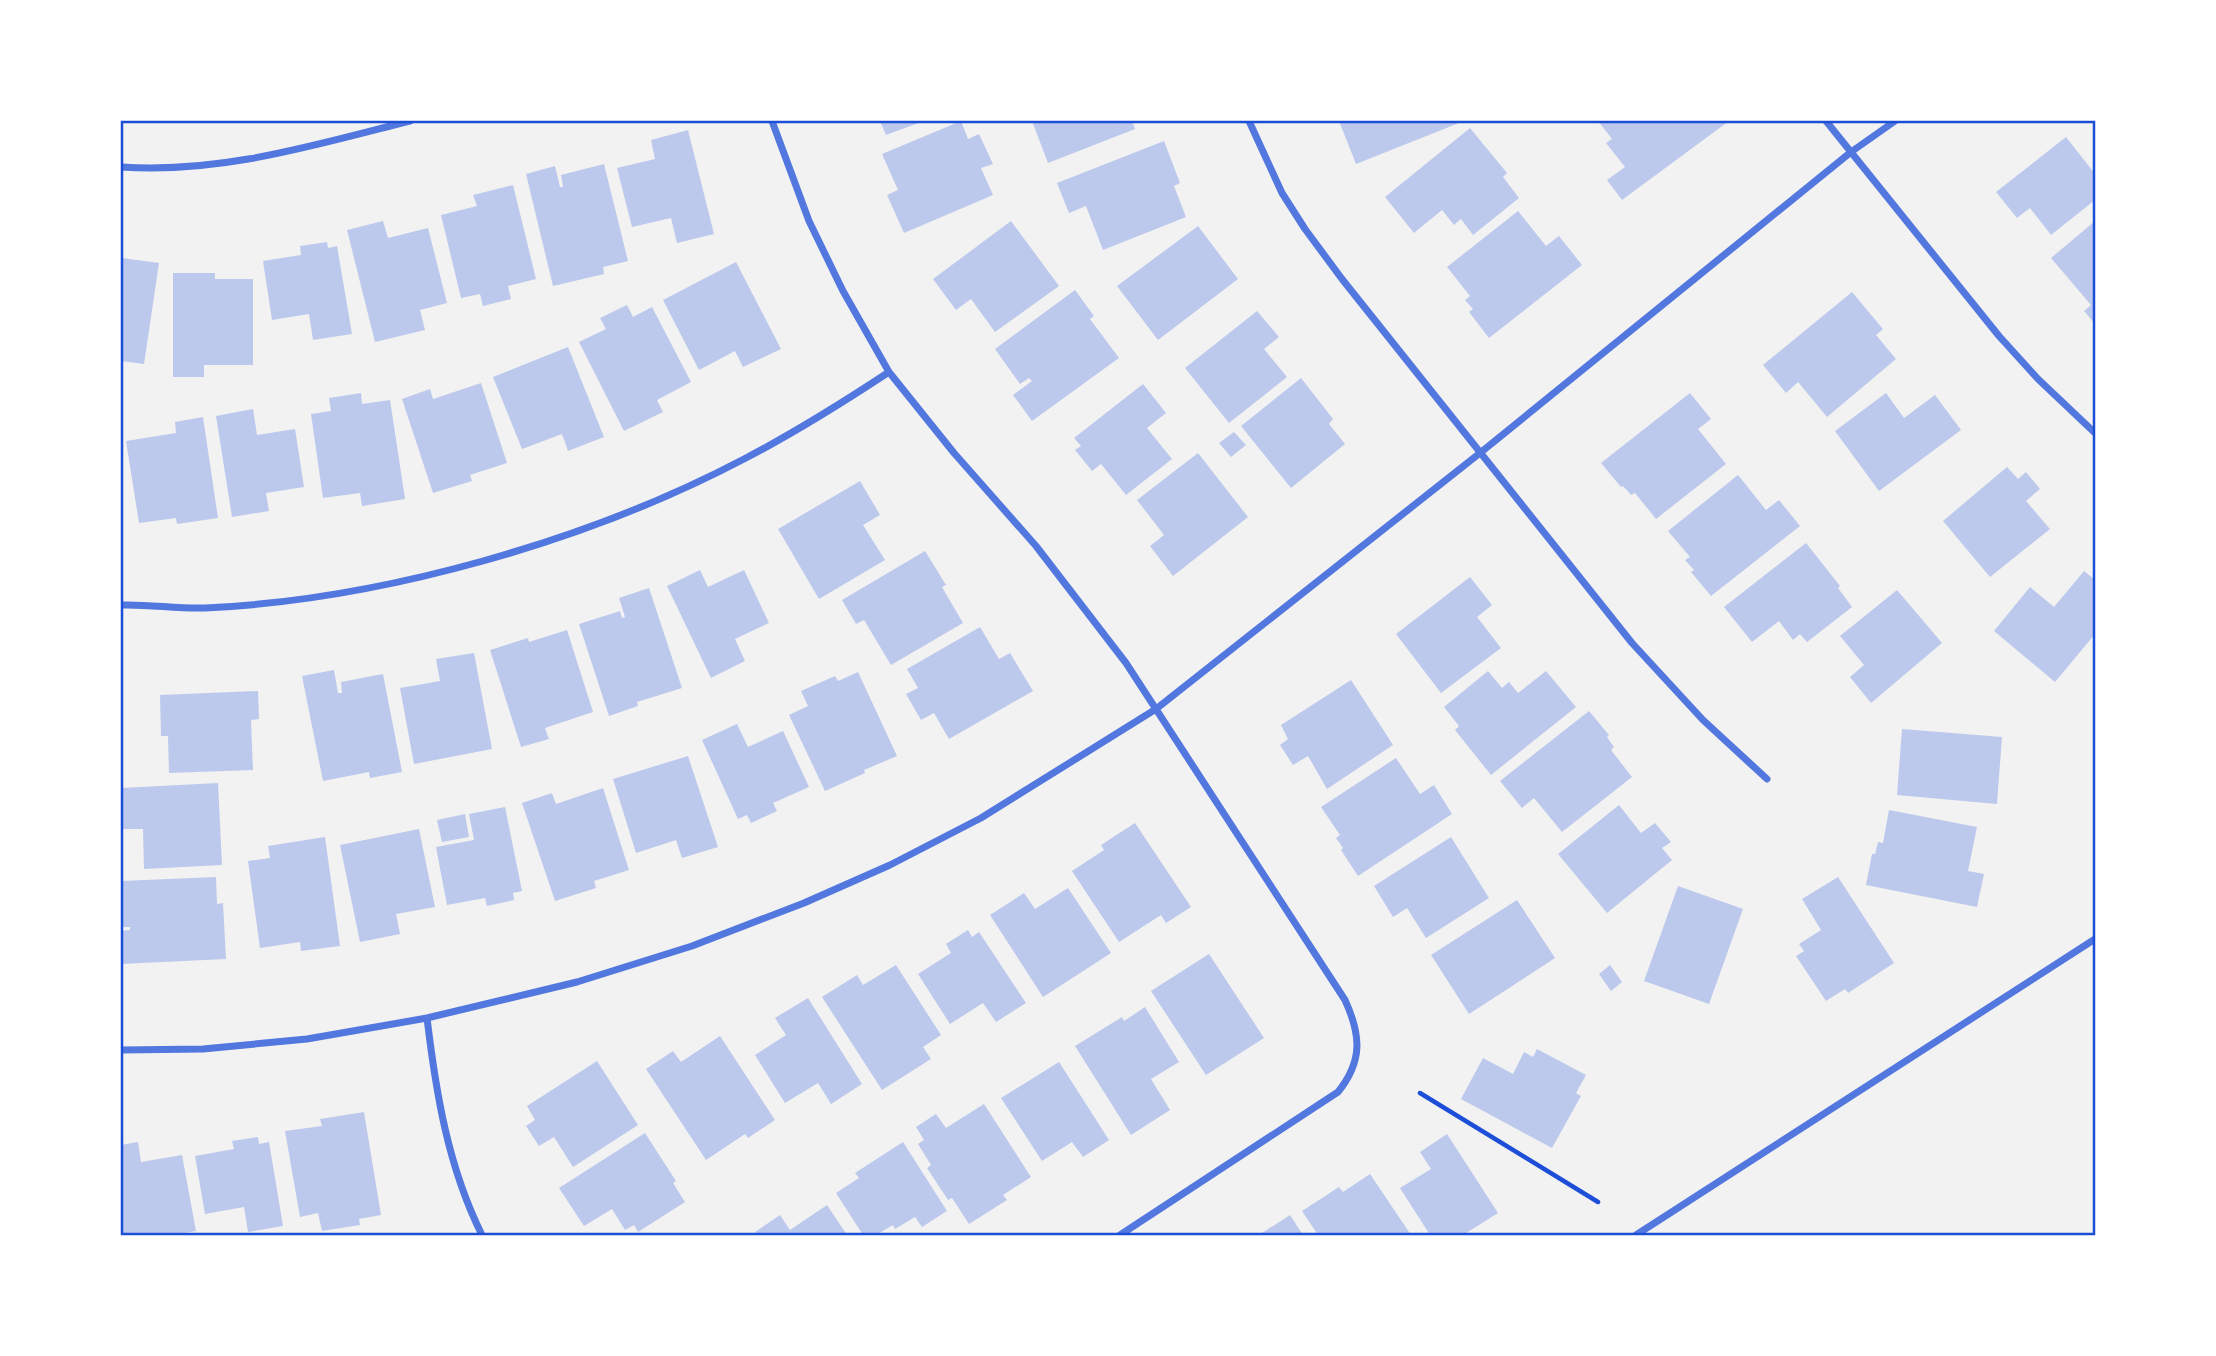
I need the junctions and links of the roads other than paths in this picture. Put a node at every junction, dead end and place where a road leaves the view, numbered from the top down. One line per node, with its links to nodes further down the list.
1 (410, 121): 7 (street)
2 (772, 121): 8 (street)
3 (1249, 121): 10 (street)
4 (1826, 121): 6 (street)
5 (1895, 121): 6 (street)
6 (1851, 152): 9 (street); 10 (street)
7 (121, 167)
8 (890, 372): 11 (street); 12 (street)
9 (2095, 433)
10 (1480, 453): 12 (street); 13 (street)
11 (121, 605)
12 (1156, 709): 15 (street); 18 (street)
13 (1767, 779)
14 (2095, 939): 19 (street)
15 (427, 1018): 16 (street); 17 (street)
16 (121, 1050)
17 (482, 1235)
18 (1120, 1235)
19 (1636, 1235)

